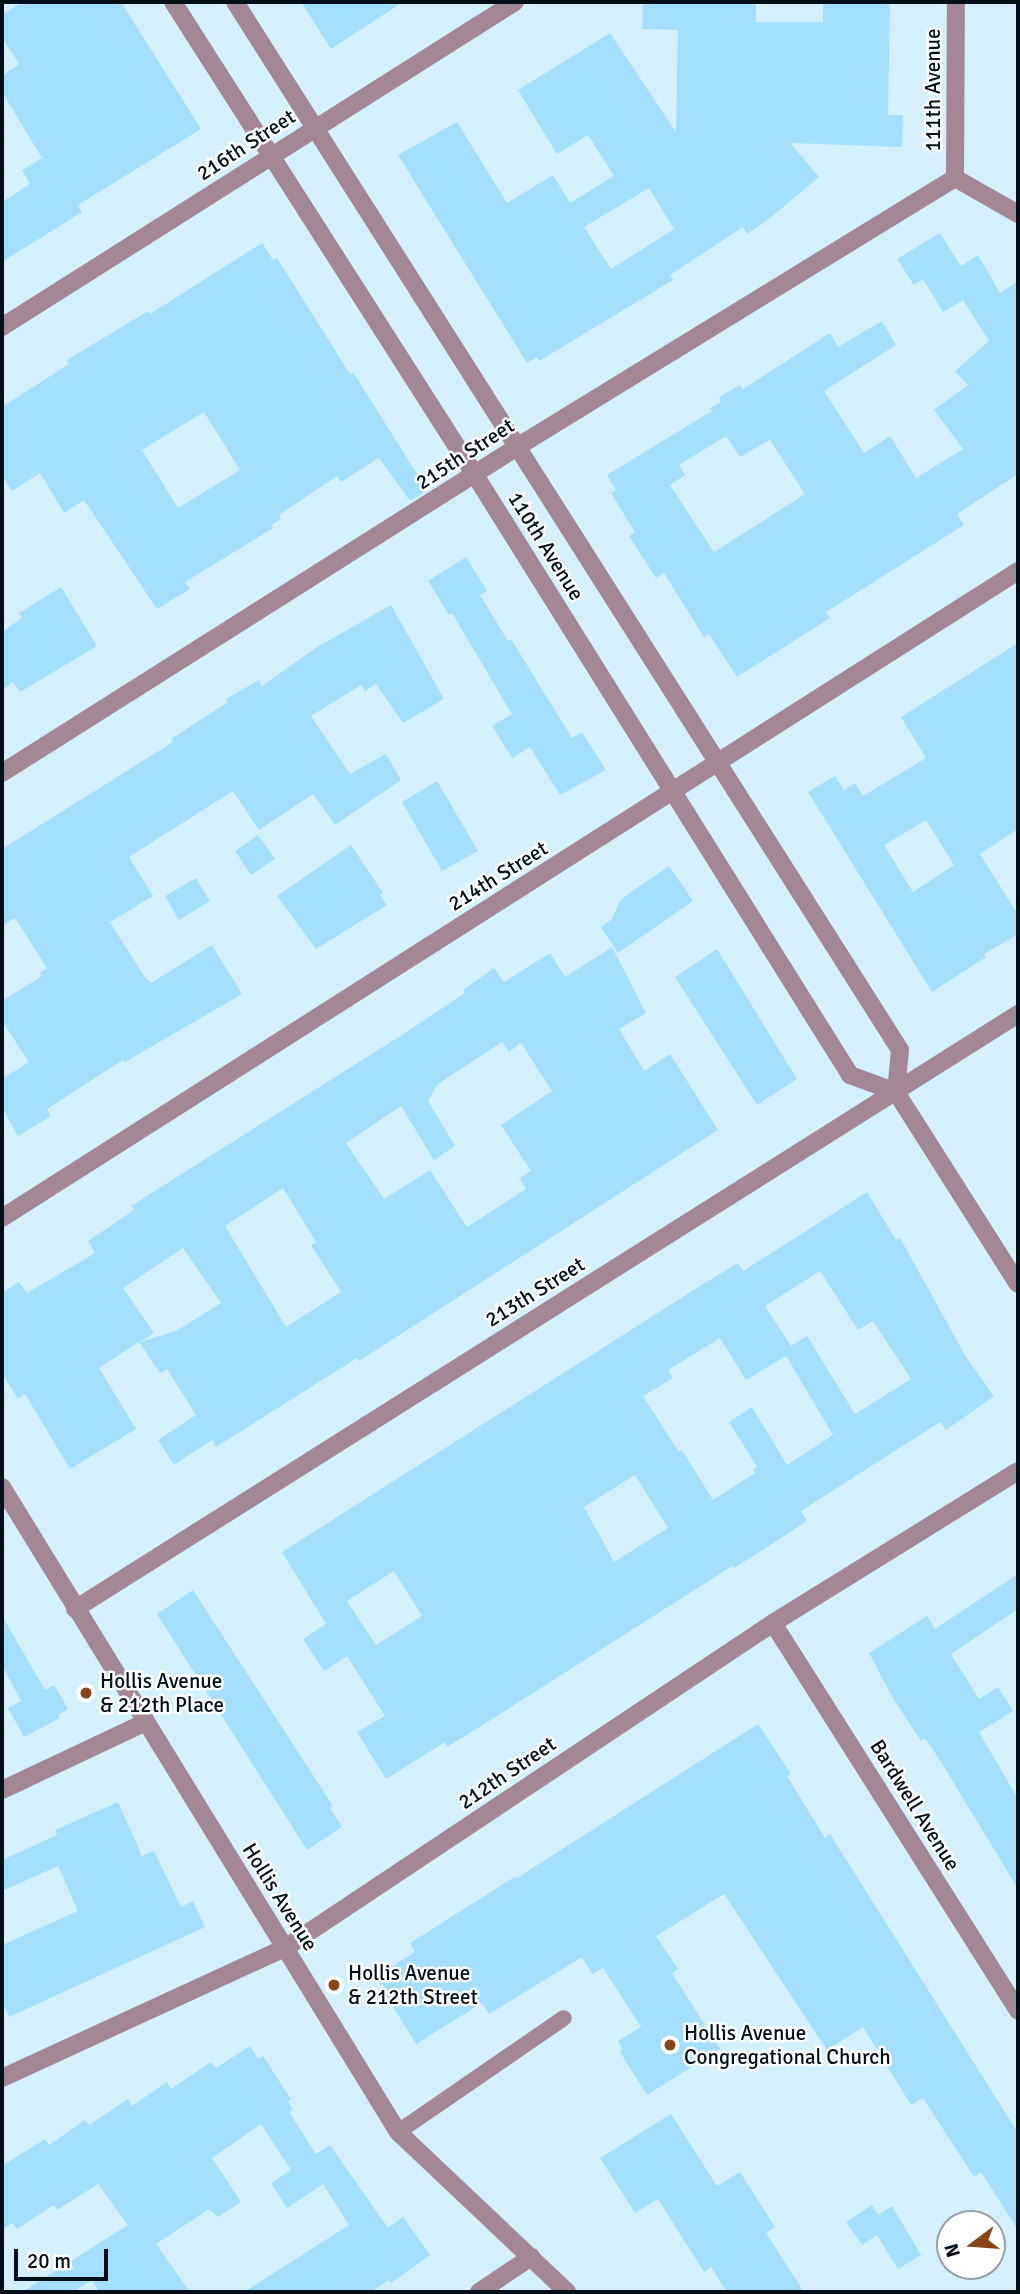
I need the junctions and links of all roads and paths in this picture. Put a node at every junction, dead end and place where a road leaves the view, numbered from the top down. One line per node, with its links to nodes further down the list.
1 (173, 2): 6 (street, 110th Avenue)
2 (235, 2): 5 (street, 110th Avenue)
3 (515, 2): 5 (street, 216th Street)
4 (956, 2): 7 (street, 111th Avenue)
5 (314, 128): 6 (street, 216th Street); 10 (street, 110th Avenue)
6 (273, 156): 9 (street, 216th Street); 11 (street, 110th Avenue)
7 (955, 178): 8 (street); 10 (street, 215th Street)
8 (1018, 214)
9 (2, 327)
10 (517, 447): 11 (street, 215th Street); 13 (street, 110th Avenue)
11 (475, 475): 14 (street, 215th Street); 15 (street, 110th Avenue)
12 (1018, 571): 13 (street, 214th Street)
13 (718, 763): 15 (street, 214th Street); 17 (street, 110th Avenue)
14 (2, 773)
15 (673, 793): 17 (street, 110th Avenue); 18 (street, 214th Street)
16 (1018, 1014): 17 (street, 213th Street)
17 (897, 1092): 19 (street); 22 (street, 213th Street)
18 (2, 1218)
19 (1018, 1284)
20 (1018, 1471): 23 (street, 212th Street)
21 (2, 1487): 22 (street, Hollis Avenue)
22 (75, 1609): 24 (street, Hollis Avenue)
23 (774, 1623): 26 (street, 212th Street); 27 (street, Bardwell Avenue)
24 (146, 1722): 25 (street); 26 (street, Hollis Avenue)
25 (2, 1790)
26 (285, 1948): 29 (street, 212th Street); 30 (street, Hollis Avenue)
27 (1018, 2011)
28 (564, 2018): 30 (lane)
29 (2, 2078)
30 (398, 2132): 31 (street, Hollis Avenue)
31 (531, 2257): 32 (street); 33 (street, Hollis Avenue)
32 (479, 2292)
33 (567, 2292)

